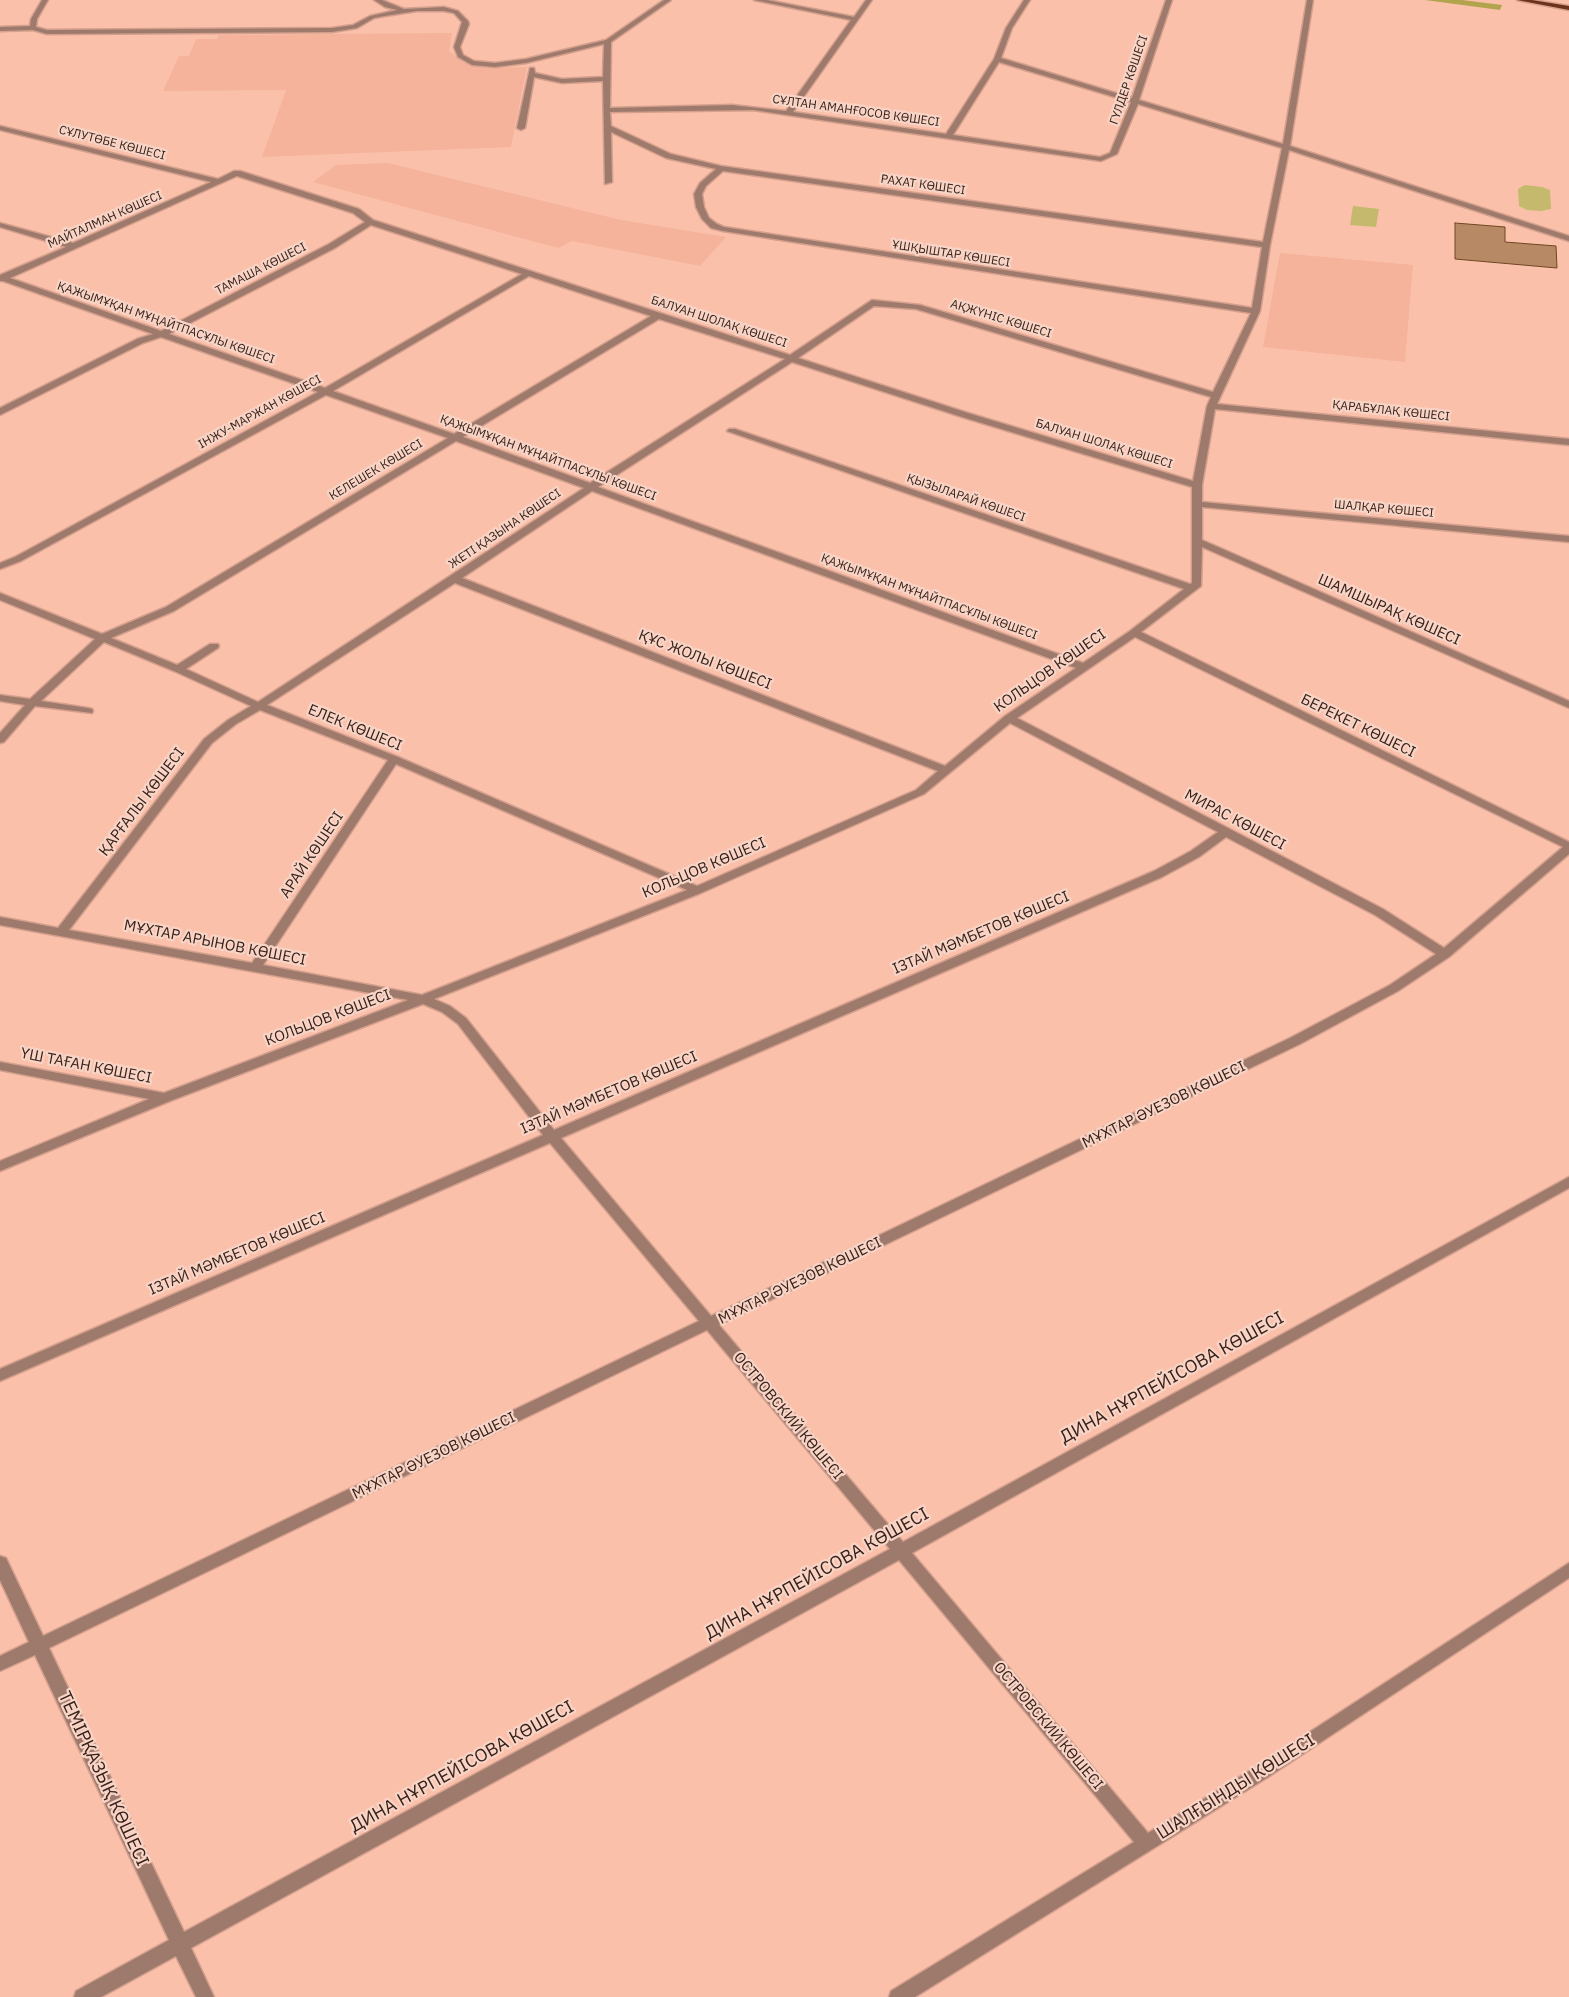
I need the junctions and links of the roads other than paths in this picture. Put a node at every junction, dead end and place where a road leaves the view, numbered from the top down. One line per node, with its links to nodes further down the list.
1 (44, 0): 13 (street)
2 (377, 0): 11 (street)
3 (668, 0): 15 (street)
4 (757, 0): 12 (street)
5 (869, 0): 12 (street)
6 (1027, 0): 17 (street)
7 (1169, 0): 20 (street, ГҮЛДЕР КӨШЕСІ)
8 (1310, 0): 27 (street)
9 (1520, 0): 10 (main road)
10 (1569, 7)
11 (408, 10): 13 (street); 16 (street)
12 (854, 20): 22 (street)
13 (33, 28): 14 (street)
14 (0, 29)
15 (608, 41): 16 (street); 19 (street)
16 (533, 59): 18 (street)
17 (997, 59): 20 (street); 26 (street)
18 (532, 75): 19 (street); 25 (street)
19 (606, 79): 21 (street)
20 (1135, 100): 27 (street); 28 (street, ГҮЛДЕР КӨШЕСІ)
21 (607, 110): 22 (street, СҰЛТАН АМАНҒОСОВ КӨШЕСІ); 23 (street)
22 (788, 113): 26 (street, СҰЛТАН АМАНҒОСОВ КӨШЕСІ)
23 (607, 127): 29 (street, РАХАТ КӨШЕСІ); 32 (street)
24 (0, 128): 31 (street, СҰЛУТӨБЕ КӨШЕСІ)
25 (521, 128)
26 (948, 136): 28 (street, СҰЛТАН АМАНҒОСОВ КӨШЕСІ)
27 (1286, 147): 35 (street); 36 (street)
28 (1101, 159)
29 (721, 168): 36 (street, РАХАТ КӨШЕСІ); 40 (street, ҰШҚЫШТАР КӨШЕСІ)
30 (236, 173): 31 (street, МАЙТАЛМАН КӨШЕСІ); 33 (street, БАЛУАН ШОЛАҚ КӨШЕСІ)
31 (218, 181): 37 (street, МАЙТАЛМАН КӨШЕСІ)
32 (608, 182)
33 (370, 222): 38 (street, БАЛУАН ШОЛАҚ КӨШЕСІ); 42 (street, ТАМАША КӨШЕСІ)
34 (0, 225): 37 (street)
35 (1569, 239)
36 (1266, 245): 40 (street)
37 (73, 246): 39 (street, МАЙТАЛМАН КӨШЕСІ)
38 (529, 273): 41 (street, БАЛУАН ШОЛАҚ КӨШЕСІ); 44 (street, ІНЖУ-МАРЖАН КӨШЕСІ)
39 (1, 278): 42 (street, ҚАЖЫМҰҚАН МҰҢАЙТПАСҰЛЫ КӨШЕСІ)
40 (1256, 311): 45 (street)
41 (659, 315): 43 (street, БАЛУАН ШОЛАҚ КӨШЕСІ); 48 (street, КЕЛЕШЕК КӨШЕСІ)
42 (161, 334): 44 (street, ҚАЖЫМҰҚАН МҰҢАЙТПАСҰЛЫ КӨШЕСІ); 46 (street, ТАМАША КӨШЕСІ)
43 (791, 358): 45 (street, АҚЖҮНІС КӨШЕСІ); 50 (street, БАЛУАН ШОЛАҚ КӨШЕСІ); 51 (street, ЖЕТІ ҚАЗЫНА КӨШЕСІ)
44 (325, 392): 48 (street, ҚАЖЫМҰҚАН МҰҢАЙТПАСҰЛЫ КӨШЕСІ); 55 (street, ІНЖУ-МАРЖАН КӨШЕСІ)
45 (1214, 401): 49 (street, ҚАРАБҰЛАҚ КӨШЕСІ); 50 (street)
46 (0, 412)
47 (732, 431): 57 (street, ҚЫЗЫЛАРАЙ КӨШЕСІ)
48 (454, 437): 51 (street, ҚАЖЫМҰҚАН МҰҢАЙТПАСҰЛЫ КӨШЕСІ); 60 (street, КЕЛЕШЕК КӨШЕСІ)
49 (1569, 442)
50 (1197, 485): 52 (street)
51 (590, 487): 56 (street, ЖЕТІ ҚАЗЫНА КӨШЕСІ); 62 (street, ҚАЖЫМҰҚАН МҰҢАЙТПАСҰЛЫ КӨШЕСІ)
52 (1197, 504): 53 (street, ШАЛҚАР КӨШЕСІ); 54 (street)
53 (1569, 539)
54 (1197, 541): 57 (street); 66 (street, ШАМШЫРАҚ КӨШЕСІ)
55 (0, 566)
56 (454, 579): 67 (street, ЖЕТІ ҚАЗЫНА КӨШЕСІ); 72 (street, ҚҰС ЖОЛЫ КӨШЕСІ)
57 (1191, 588): 59 (street, КОЛЬЦОВ КӨШЕСІ)
58 (0, 596): 60 (street, ЕЛЕК КӨШЕСІ)
59 (1134, 633): 62 (street, КОЛЬЦОВ КӨШЕСІ); 74 (street, БЕРЕКЕТ КӨШЕСІ)
60 (102, 638): 63 (street, ЕЛЕК КӨШЕСІ); 65 (street, КЕЛЕШЕК КӨШЕСІ)
61 (214, 646): 63 (street)
62 (1083, 667): 69 (street, КОЛЬЦОВ КӨШЕСІ)
63 (178, 669): 67 (street, ЕЛЕК КӨШЕСІ)
64 (0, 698): 65 (street)
65 (32, 703): 68 (street); 70 (street, КЕЛЕШЕК КӨШЕСІ)
66 (1569, 705)
67 (259, 706): 71 (street, ЕЛЕК КӨШЕСІ); 77 (street, ҚАРҒАЛЫ КӨШЕСІ)
68 (88, 711)
69 (1009, 718): 72 (street, КОЛЬЦОВ КӨШЕСІ); 73 (street, МИРАС КӨШЕСІ)
70 (0, 740)
71 (394, 759): 75 (street, ЕЛЕК КӨШЕСІ); 79 (street, АРАЙ КӨШЕСІ)
72 (946, 770): 75 (street, КОЛЬЦОВ КӨШЕСІ)
73 (1225, 832): 78 (street, МИРАС КӨШЕСІ); 83 (street, ІЗТАЙ МӘМБЕТОВ КӨШЕСІ)
74 (1569, 847): 78 (street, МҰХТАР ӘУЕЗОВ КӨШЕСІ)
75 (697, 890): 80 (street, КОЛЬЦОВ КӨШЕСІ)
76 (0, 921): 77 (street, МҰХТАР АРЫНОВ КӨШЕСІ)
77 (62, 931): 79 (street, МҰХТАР АРЫНОВ КӨШЕСІ)
78 (1445, 954): 86 (street, МҰХТАР ӘУЕЗОВ КӨШЕСІ)
79 (255, 968): 80 (street, МҰХТАР АРЫНОВ КӨШЕСІ)
80 (423, 999): 82 (street, КОЛЬЦОВ КӨШЕСІ); 83 (street, ОСТРОВСКИЙ КӨШЕСІ)
81 (0, 1066): 82 (street, ҮШ ТАҒАН КӨШЕСІ)
82 (165, 1098): 84 (street, КОЛЬЦОВ КӨШЕСІ)
83 (552, 1135): 86 (street, ОСТРОВСКИЙ КӨШЕСІ); 87 (street, ІЗТАЙ МӘМБЕТОВ КӨШЕСІ)
84 (0, 1166)
85 (1569, 1182): 88 (street, ДИНА НҰРПЕЙІСОВА КӨШЕСІ)
86 (710, 1324): 88 (street, ОСТРОВСКИЙ КӨШЕСІ); 91 (street, МҰХТАР ӘУЕЗОВ КӨШЕСІ)
87 (0, 1375)
88 (901, 1551): 93 (street, ОСТРОВСКИЙ КӨШЕСІ); 94 (street, ДИНА НҰРПЕЙІСОВА КӨШЕСІ)
89 (0, 1562): 91 (street, ТЕМІРҚАЗЫҚ КӨШЕСІ)
90 (1569, 1570): 93 (street, ШАЛҒЫНДЫ КӨШЕСІ)
91 (40, 1645): 92 (street, МҰХТАР ӘУЕЗОВ КӨШЕСІ); 94 (street, ТЕМІРҚАЗЫҚ КӨШЕСІ)
92 (0, 1664)
93 (1146, 1843): 97 (street, ШАЛҒЫНДЫ КӨШЕСІ)
94 (180, 1944): 95 (street, ДИНА НҰРПЕЙІСОВА КӨШЕСІ); 96 (street, ТЕМІРҚАЗЫҚ КӨШЕСІ)
95 (83, 1997)
96 (205, 1997)
97 (898, 1997)

